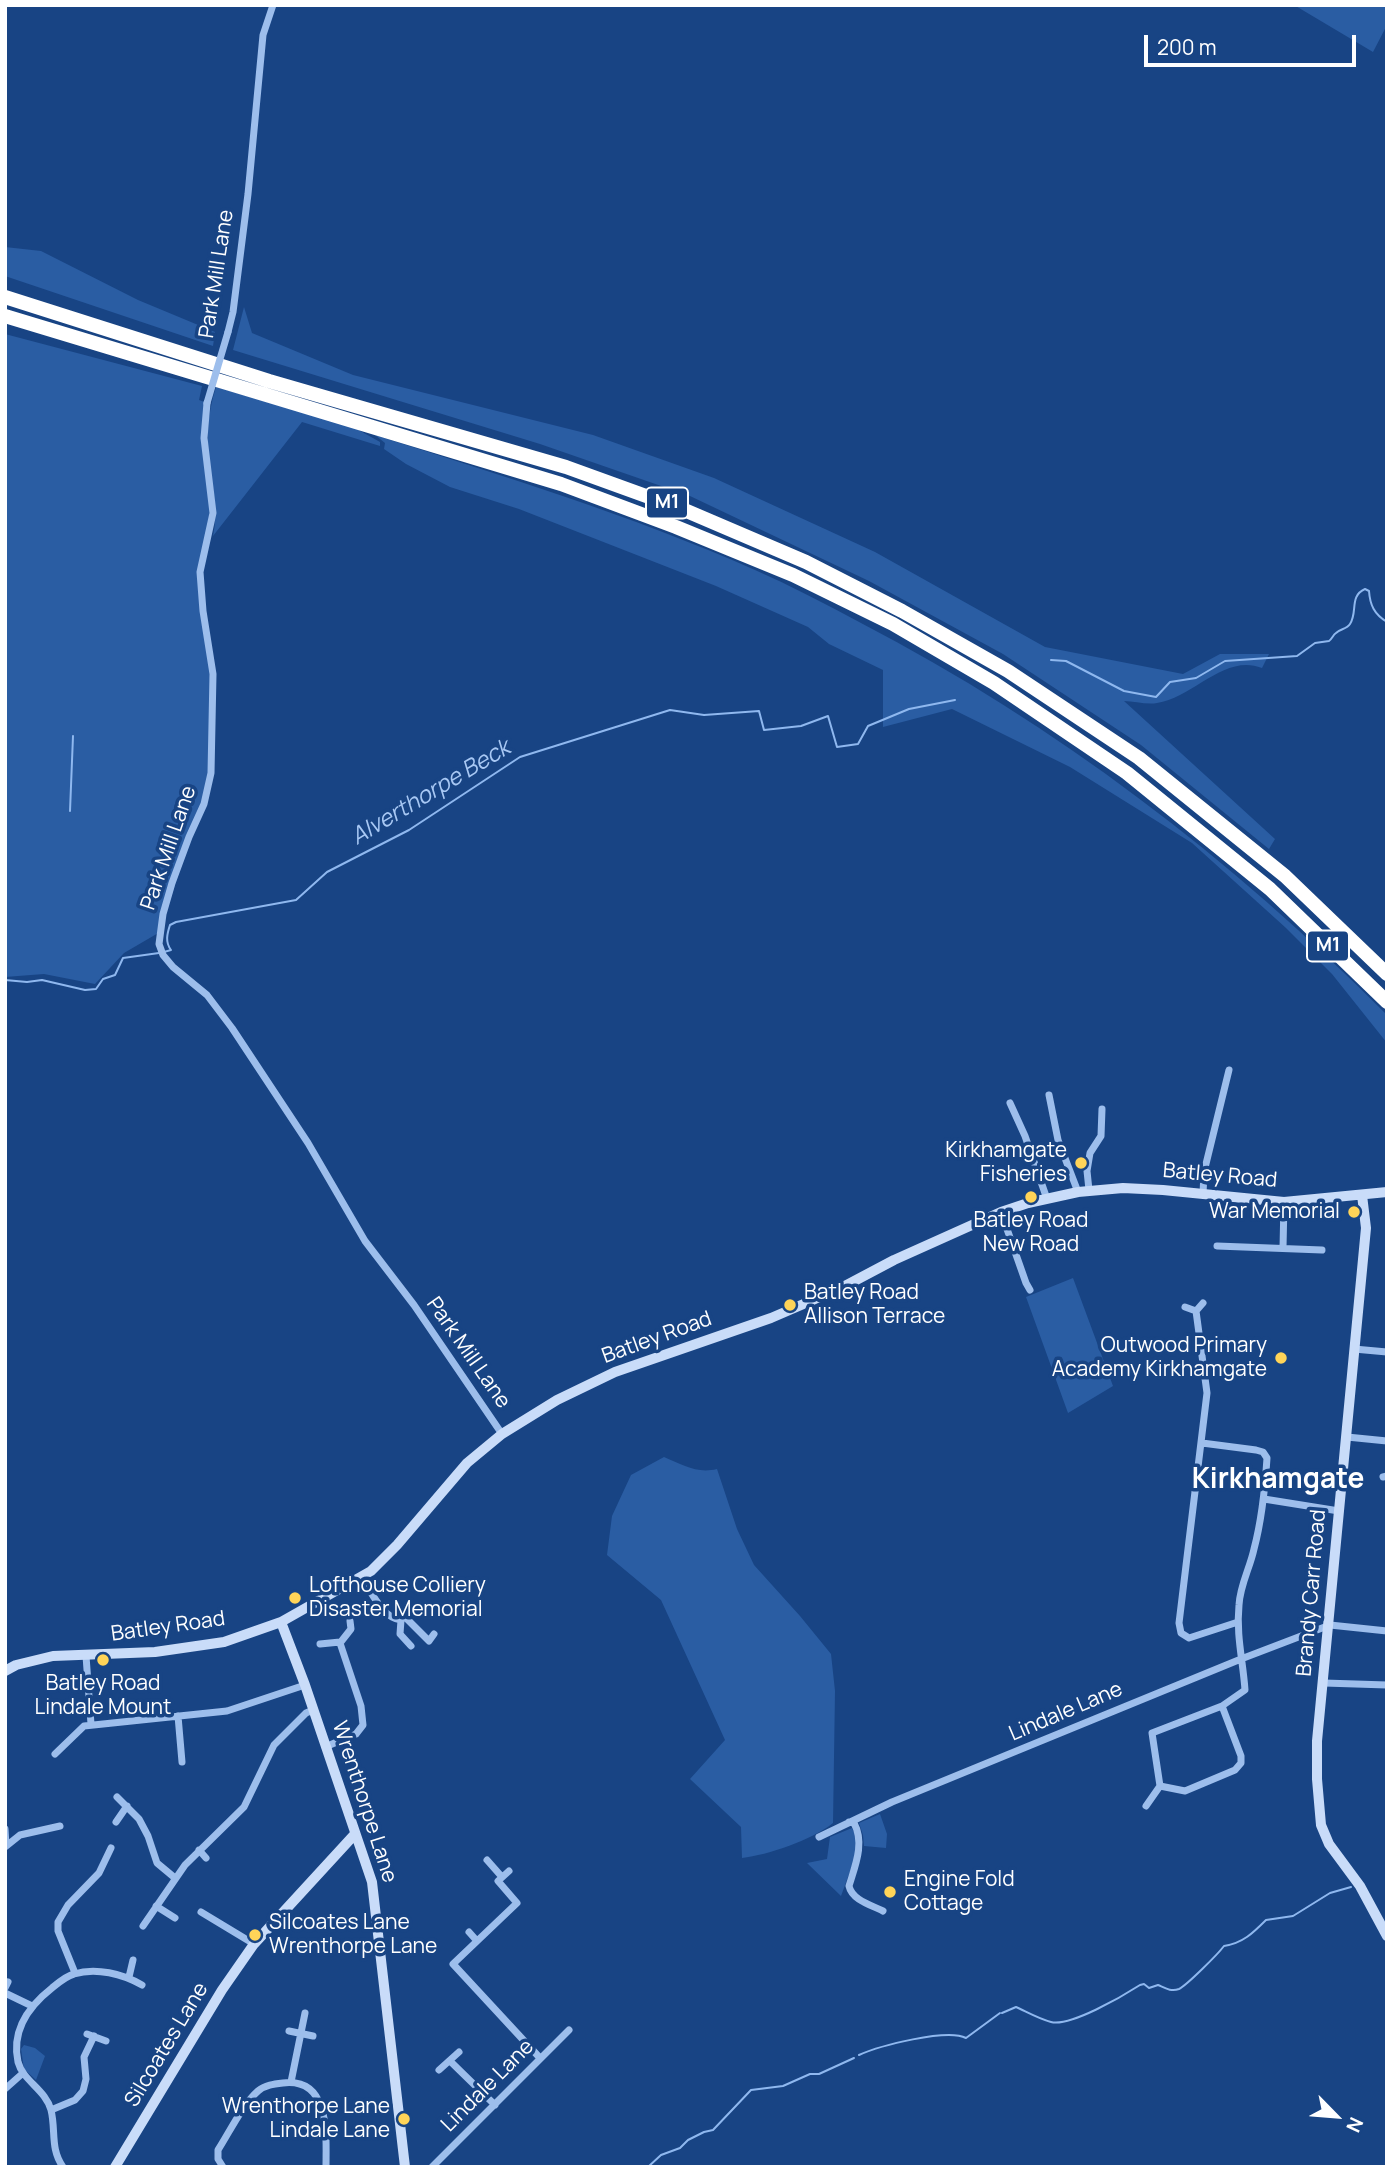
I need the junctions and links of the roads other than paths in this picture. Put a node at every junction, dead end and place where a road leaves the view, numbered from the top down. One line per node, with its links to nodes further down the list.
1 (273, 5): 26 (street, Park Mill Lane, bridge)
2 (5, 298): 4 (highway, M1)
3 (6, 316): 5 (highway, M1)
4 (1387, 974)
5 (1387, 1002)
6 (1229, 1070): 12 (street)
7 (1049, 1095): 10 (street)
8 (1010, 1103): 14 (street)
9 (1102, 1109): 10 (street)
10 (1084, 1191): 12 (street, Batley Road); 14 (street, Batley Road)
11 (1387, 1192): 13 (street, Batley Road)
12 (1203, 1194): 15 (street, Batley Road)
13 (1362, 1195): 15 (street, Batley Road); 24 (street, Brandy Carr Road)
14 (1047, 1199): 16 (street, Batley Road)
15 (1284, 1202): 18 (street)
16 (1001, 1212): 20 (street); 26 (street, Batley Road)
17 (1217, 1246): 18 (street)
18 (1283, 1248): 19 (street)
19 (1322, 1250)
20 (1030, 1290)
21 (1203, 1303): 23 (street)
22 (1185, 1307): 23 (street)
23 (1196, 1311): 29 (street)
24 (1354, 1349): 25 (street); 27 (street, Brandy Carr Road)
25 (1387, 1352)
26 (502, 1434): 32 (street, Batley Road)
27 (1347, 1437): 28 (street); 31 (street, Brandy Carr Road)
28 (1387, 1441)
29 (1202, 1443): 30 (street); 37 (street)
30 (1264, 1499): 31 (street); 37 (street)
31 (1339, 1511): 38 (street, Brandy Carr Road)
32 (362, 1578): 34 (street); 36 (street, Batley Road)
33 (411, 1609): 34 (street)
34 (404, 1619): 40 (street); 43 (street)
35 (349, 1621): 41 (street)
36 (281, 1622): 44 (street, Batley Road); 48 (street, Wrenthorpe Lane)
37 (1238, 1622): 45 (street)
38 (1330, 1625): 39 (street); 45 (street, Lindale Lane); 47 (street, Brandy Carr Road)
39 (1387, 1631)
40 (434, 1634)
41 (340, 1642): 42 (street); 54 (street)
42 (320, 1644)
43 (411, 1646)
44 (86, 1656): 46 (street, Batley Road); 53 (street)
45 (1241, 1659): 50 (street); 62 (street, Lindale Lane)
46 (5, 1671)
47 (1324, 1683): 49 (street); 82 (street, Brandy Carr Road)
48 (305, 1685): 51 (street, Wrenthorpe Lane); 52 (street)
49 (1387, 1685)
50 (1222, 1706): 57 (street); 57 (street)
51 (313, 1710): 54 (street, Wrenthorpe Lane); 70 (street)
52 (178, 1716): 53 (street); 56 (street)
53 (91, 1724): 55 (street)
54 (325, 1746): 65 (street, Wrenthorpe Lane)
55 (54, 1756)
56 (182, 1764)
57 (1160, 1786): 60 (street)
58 (117, 1797): 59 (street)
59 (127, 1806): 61 (street); 75 (street)
60 (1146, 1806)
61 (116, 1822)
62 (849, 1822): 67 (street, Lindale Lane); 77 (street)
63 (60, 1826): 66 (street)
64 (6, 1830): 66 (street); 68 (street)
65 (355, 1835): 84 (street, Silcoates Lane); 110 (street, Wrenthorpe Lane)
66 (20, 1836): 68 (street)
67 (819, 1838)
68 (6, 1847)
69 (108, 1850): 86 (street)
70 (199, 1850): 71 (street); 75 (street)
71 (206, 1858)
72 (487, 1860): 74 (street)
73 (509, 1871): 74 (street)
74 (502, 1877): 83 (street)
75 (175, 1878): 76 (street)
76 (156, 1906): 79 (street); 80 (street)
77 (883, 1911)
78 (201, 1912): 84 (street)
79 (175, 1918)
80 (143, 1926)
81 (469, 1932): 83 (street)
82 (1387, 1936)
83 (477, 1941): 98 (street)
84 (254, 1944): 107 (street, Silcoates Lane)
85 (133, 1960): 87 (street)
86 (75, 1973): 87 (street); 90 (street)
87 (129, 1978): 88 (street)
88 (142, 1984)
89 (6, 1987): 90 (street)
90 (32, 2006): 101 (street)
91 (306, 2013): 94 (street)
92 (569, 2030): 98 (street, Lindale Lane)
93 (289, 2031): 94 (street)
94 (301, 2034): 95 (street); 102 (street)
95 (313, 2036)
96 (106, 2042): 105 (street)
97 (459, 2052): 99 (street)
98 (540, 2058): 104 (street, Lindale Lane)
99 (450, 2061): 100 (street); 104 (street)
100 (439, 2070)
101 (23, 2073): 103 (street); 105 (street)
102 (291, 2082): 108 (street); 109 (street)
103 (5, 2089)
104 (495, 2105): 111 (street, Lindale Lane)
105 (51, 2109): 106 (street)
106 (62, 2167)
107 (115, 2167)
108 (223, 2167)
109 (326, 2167)
110 (405, 2167)
111 (432, 2167)

